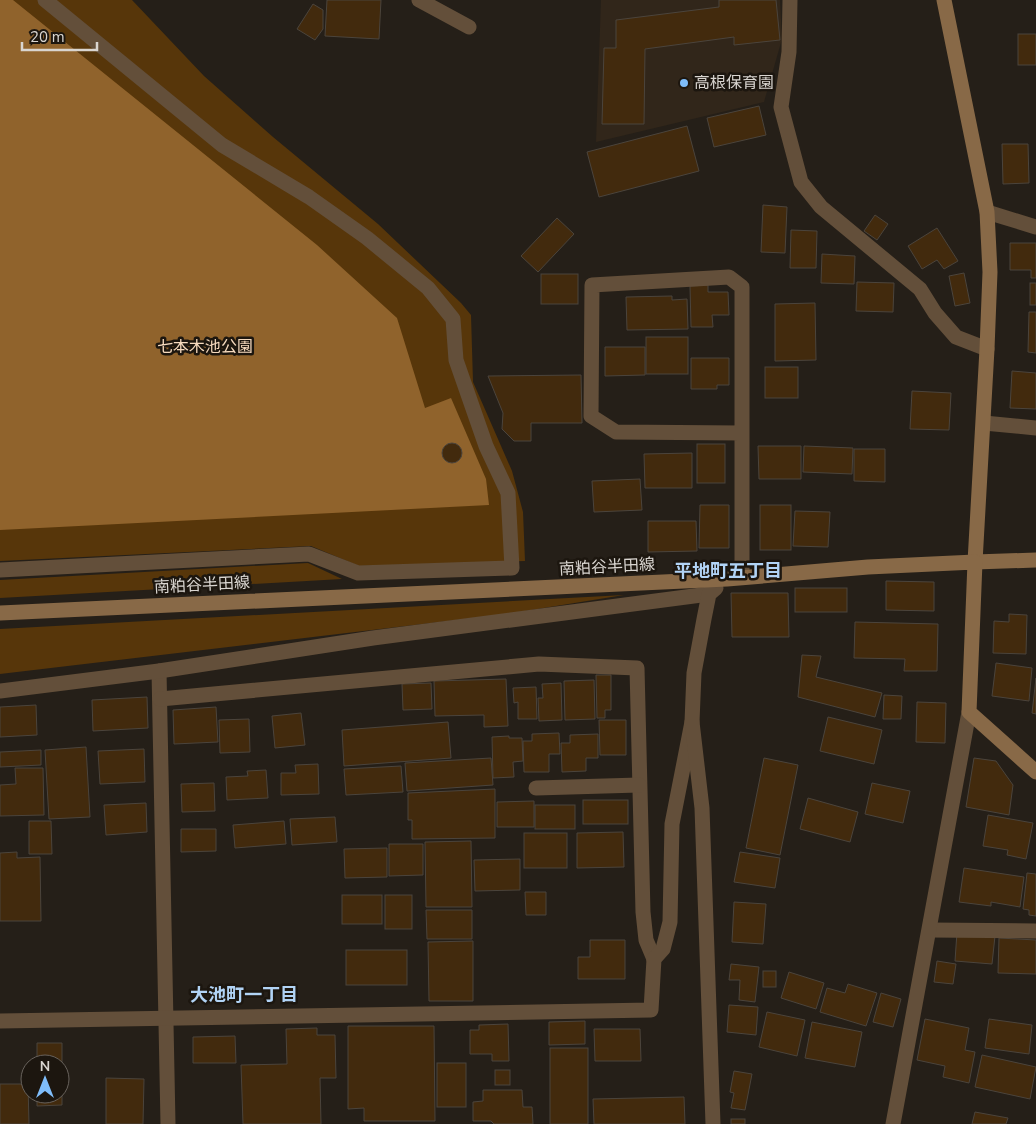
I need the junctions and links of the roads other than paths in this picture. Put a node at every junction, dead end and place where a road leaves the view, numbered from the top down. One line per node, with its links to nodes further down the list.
1 (46, 0): 14 (street)
2 (419, 0): 5 (street)
3 (790, 0): 8 (street)
4 (944, 0): 6 (main road)
5 (468, 27)
6 (987, 212): 7 (street); 8 (main road)
7 (1036, 227)
8 (987, 349): 9 (main road)
9 (984, 423): 10 (street); 13 (main road)
10 (1036, 428)
11 (741, 433): 11 (street); 15 (street)
12 (1036, 560): 13 (main road, 南粕谷半田線)
13 (975, 562): 15 (main road, 南粕谷半田線); 21 (main road)
14 (0, 570)
15 (735, 577): 16 (street); 17 (main road, 南粕谷半田線)
16 (709, 594): 18 (street); 22 (street)
17 (0, 613)
18 (159, 671): 19 (street); 20 (street)
19 (0, 691)
20 (160, 699): 24 (street); 29 (street)
21 (969, 712): 23 (main road); 26 (street)
22 (692, 722): 28 (street); 32 (street)
23 (1036, 772)
24 (639, 785): 25 (street); 28 (street)
25 (536, 788)
26 (930, 930): 27 (street); 33 (street)
27 (1036, 931)
28 (654, 959): 29 (street)
29 (164, 1019): 30 (street); 31 (street)
30 (0, 1021)
31 (168, 1124)
32 (713, 1124)
33 (893, 1124)

